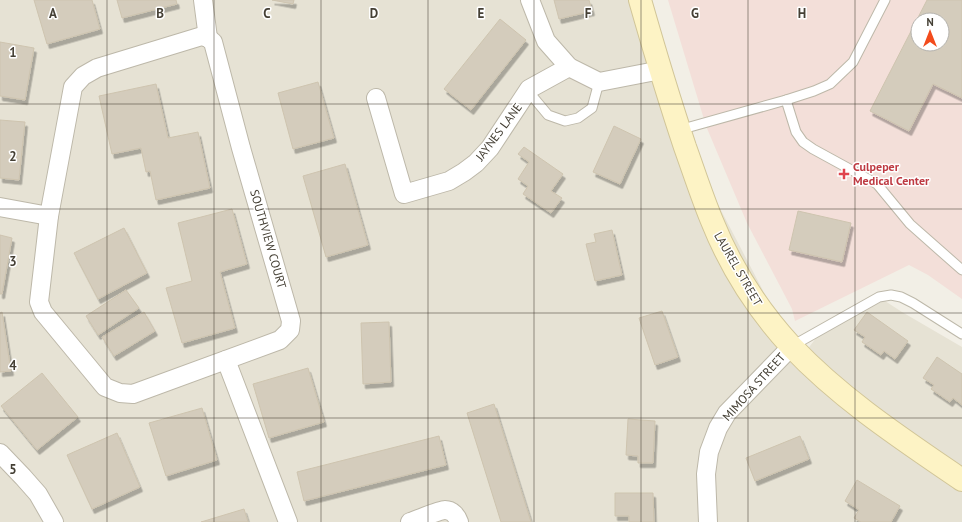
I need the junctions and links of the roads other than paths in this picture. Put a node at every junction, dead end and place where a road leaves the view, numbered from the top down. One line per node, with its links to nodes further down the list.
1 (203, 0): 5 (street)
2 (530, 0): 6 (street)
3 (640, 0): 7 (street, LAUREL STREET)
4 (885, 0): 11 (lane)
5 (208, 38): 14 (street, SOUTHVIEW COURT); 18 (street, SOUTHVIEW COURT)
6 (568, 67): 8 (street); 9 (street, JAYNES LANE)
7 (661, 70): 8 (street); 12 (street, LAUREL STREET)
8 (598, 82): 9 (lane)
9 (528, 91): 10 (street, JAYNES LANE)
10 (376, 98)
11 (786, 100): 12 (lane); 15 (lane)
12 (679, 130): 17 (street, LAUREL STREET)
13 (0, 207): 14 (street)
14 (49, 216): 18 (street, SOUTHVIEW COURT)
15 (962, 270)
16 (962, 334): 17 (lane)
17 (792, 346): 20 (street, LAUREL STREET); 25 (street, MIMOSA STREET)
18 (226, 360): 22 (street)
19 (0, 453): 21 (street)
20 (962, 480)
21 (54, 522)
22 (288, 522)
23 (410, 522): 24 (street)
24 (458, 522)
25 (708, 522)

